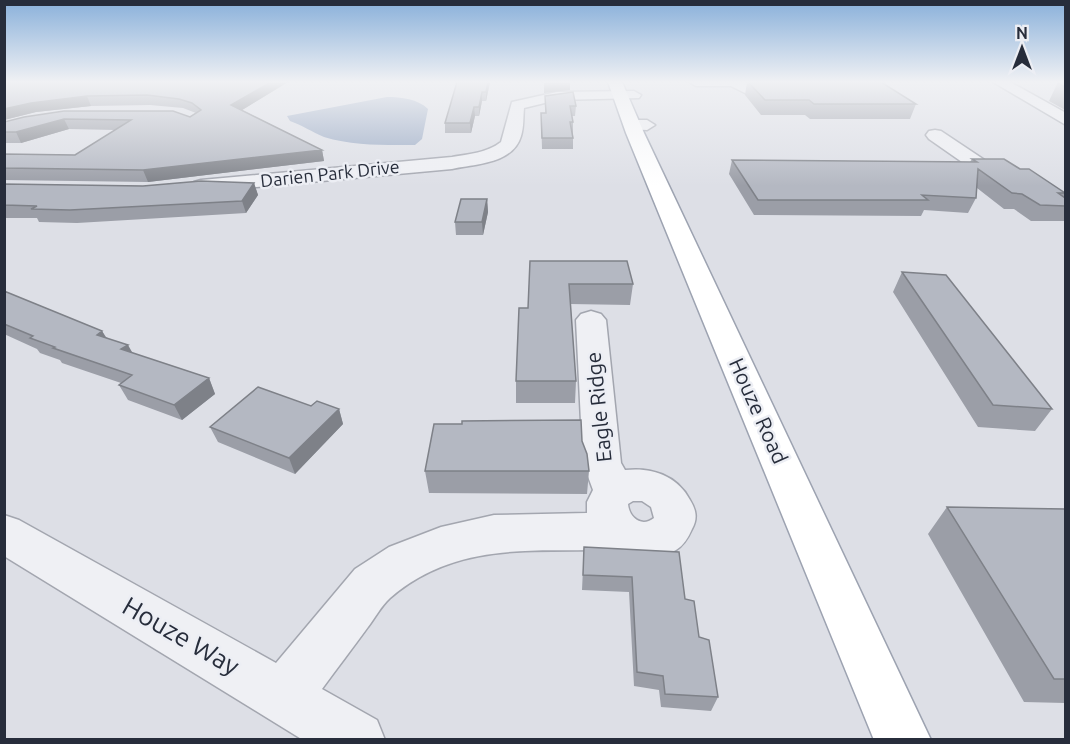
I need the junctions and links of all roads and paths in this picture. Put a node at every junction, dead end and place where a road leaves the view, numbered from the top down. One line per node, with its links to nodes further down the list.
1 (515, 117): 5 (street, Darien Park Drive)
2 (635, 117): 10 (main road, Houze Road)
3 (935, 135): 4 (street)
4 (979, 165)
5 (183, 188)
6 (591, 320): 8 (street, Eagle Ridge)
7 (4, 533): 8 (street, Houze Way)
8 (283, 696): 9 (street, Houze Way)
9 (357, 740)
10 (903, 740)

